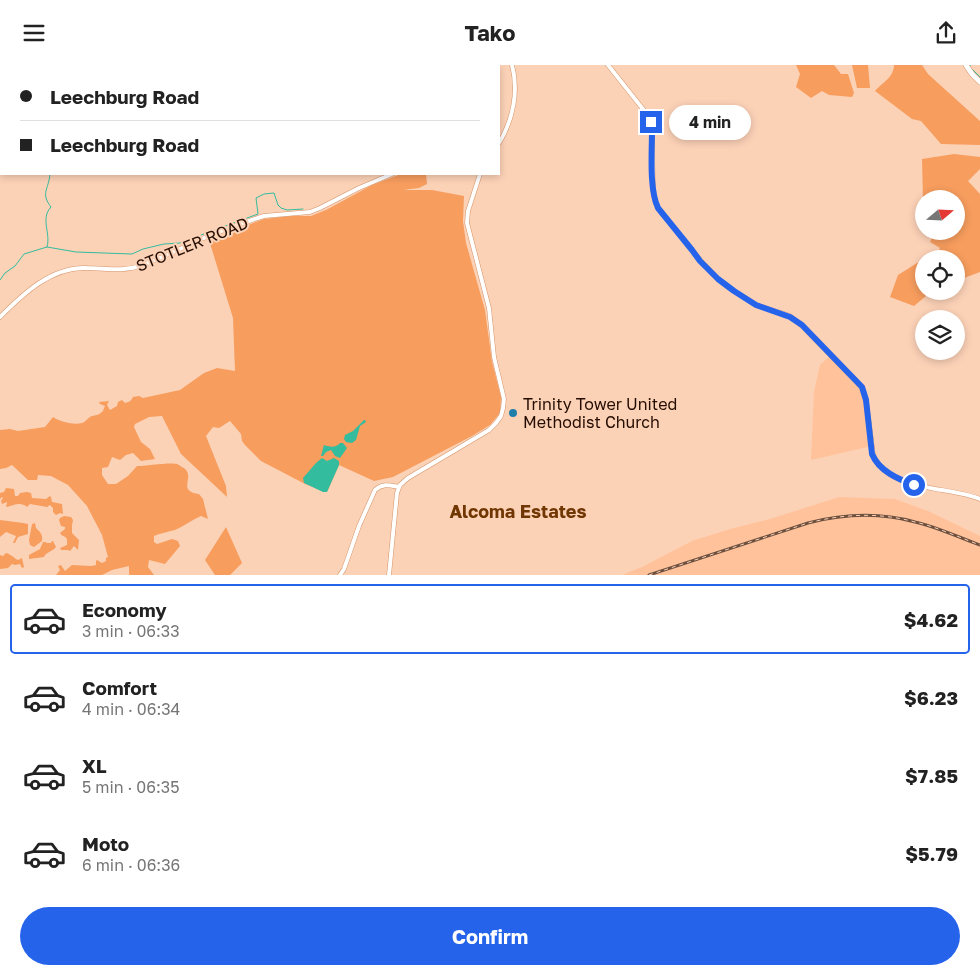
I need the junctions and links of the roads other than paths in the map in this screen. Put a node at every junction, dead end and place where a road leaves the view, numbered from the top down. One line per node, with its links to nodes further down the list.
1 (512, 65): 5 (street)
2 (608, 65): 10 (street)
3 (966, 65): 4 (main road)
4 (980, 82)
5 (500, 141)
6 (390, 175): 8 (street, STOTLER ROAD)
7 (480, 175): 9 (street)
8 (0, 317)
9 (399, 487): 11 (street); 12 (street)
10 (980, 499)
11 (340, 575)
12 (389, 575)

